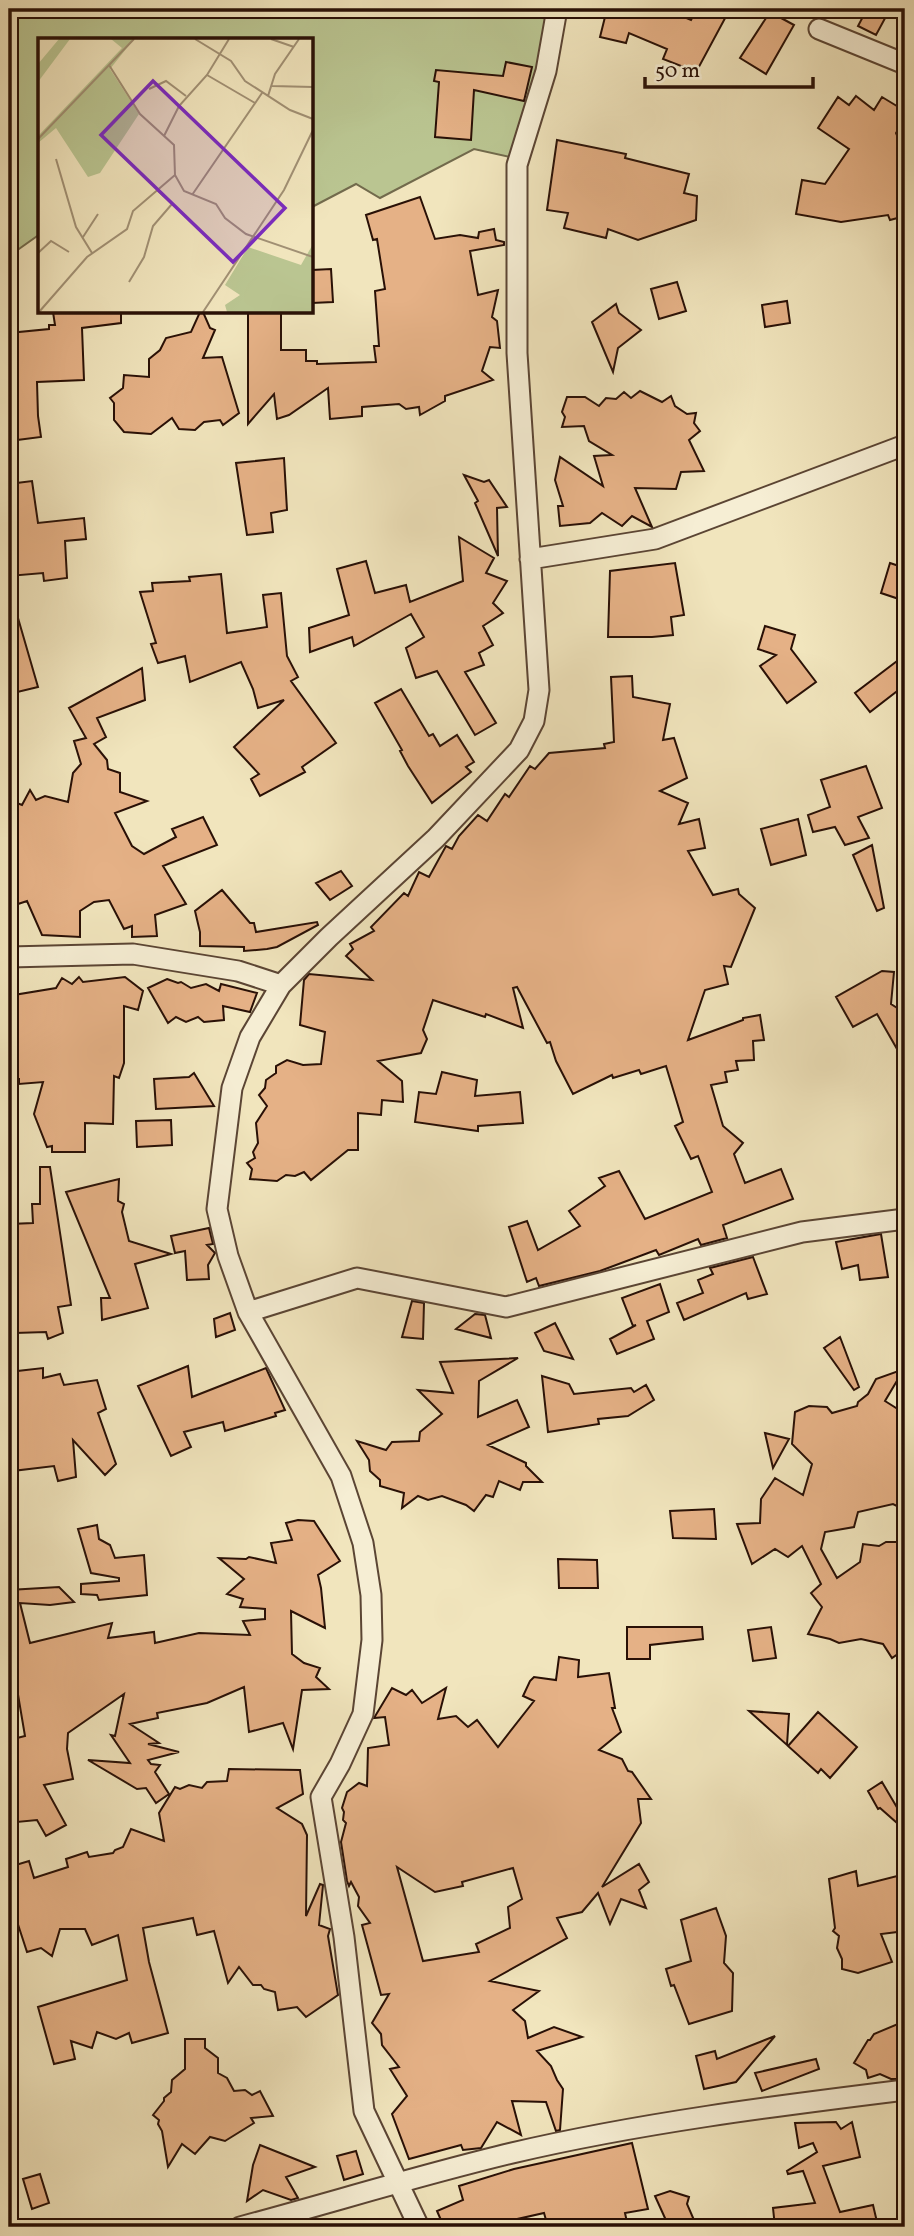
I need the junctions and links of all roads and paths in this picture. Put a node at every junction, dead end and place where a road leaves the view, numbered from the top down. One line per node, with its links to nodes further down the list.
1 (557, 9): 5 (street)
2 (819, 29): 3 (street)
3 (905, 64)
4 (905, 445): 5 (street)
5 (530, 559): 7 (street)
6 (9, 957): 7 (street)
7 (281, 985): 9 (street)
8 (905, 1219): 9 (street)
9 (247, 1312): 11 (street)
10 (905, 2090): 11 (street)
11 (399, 2184): 12 (street); 13 (street)
12 (240, 2227)
13 (419, 2227)

